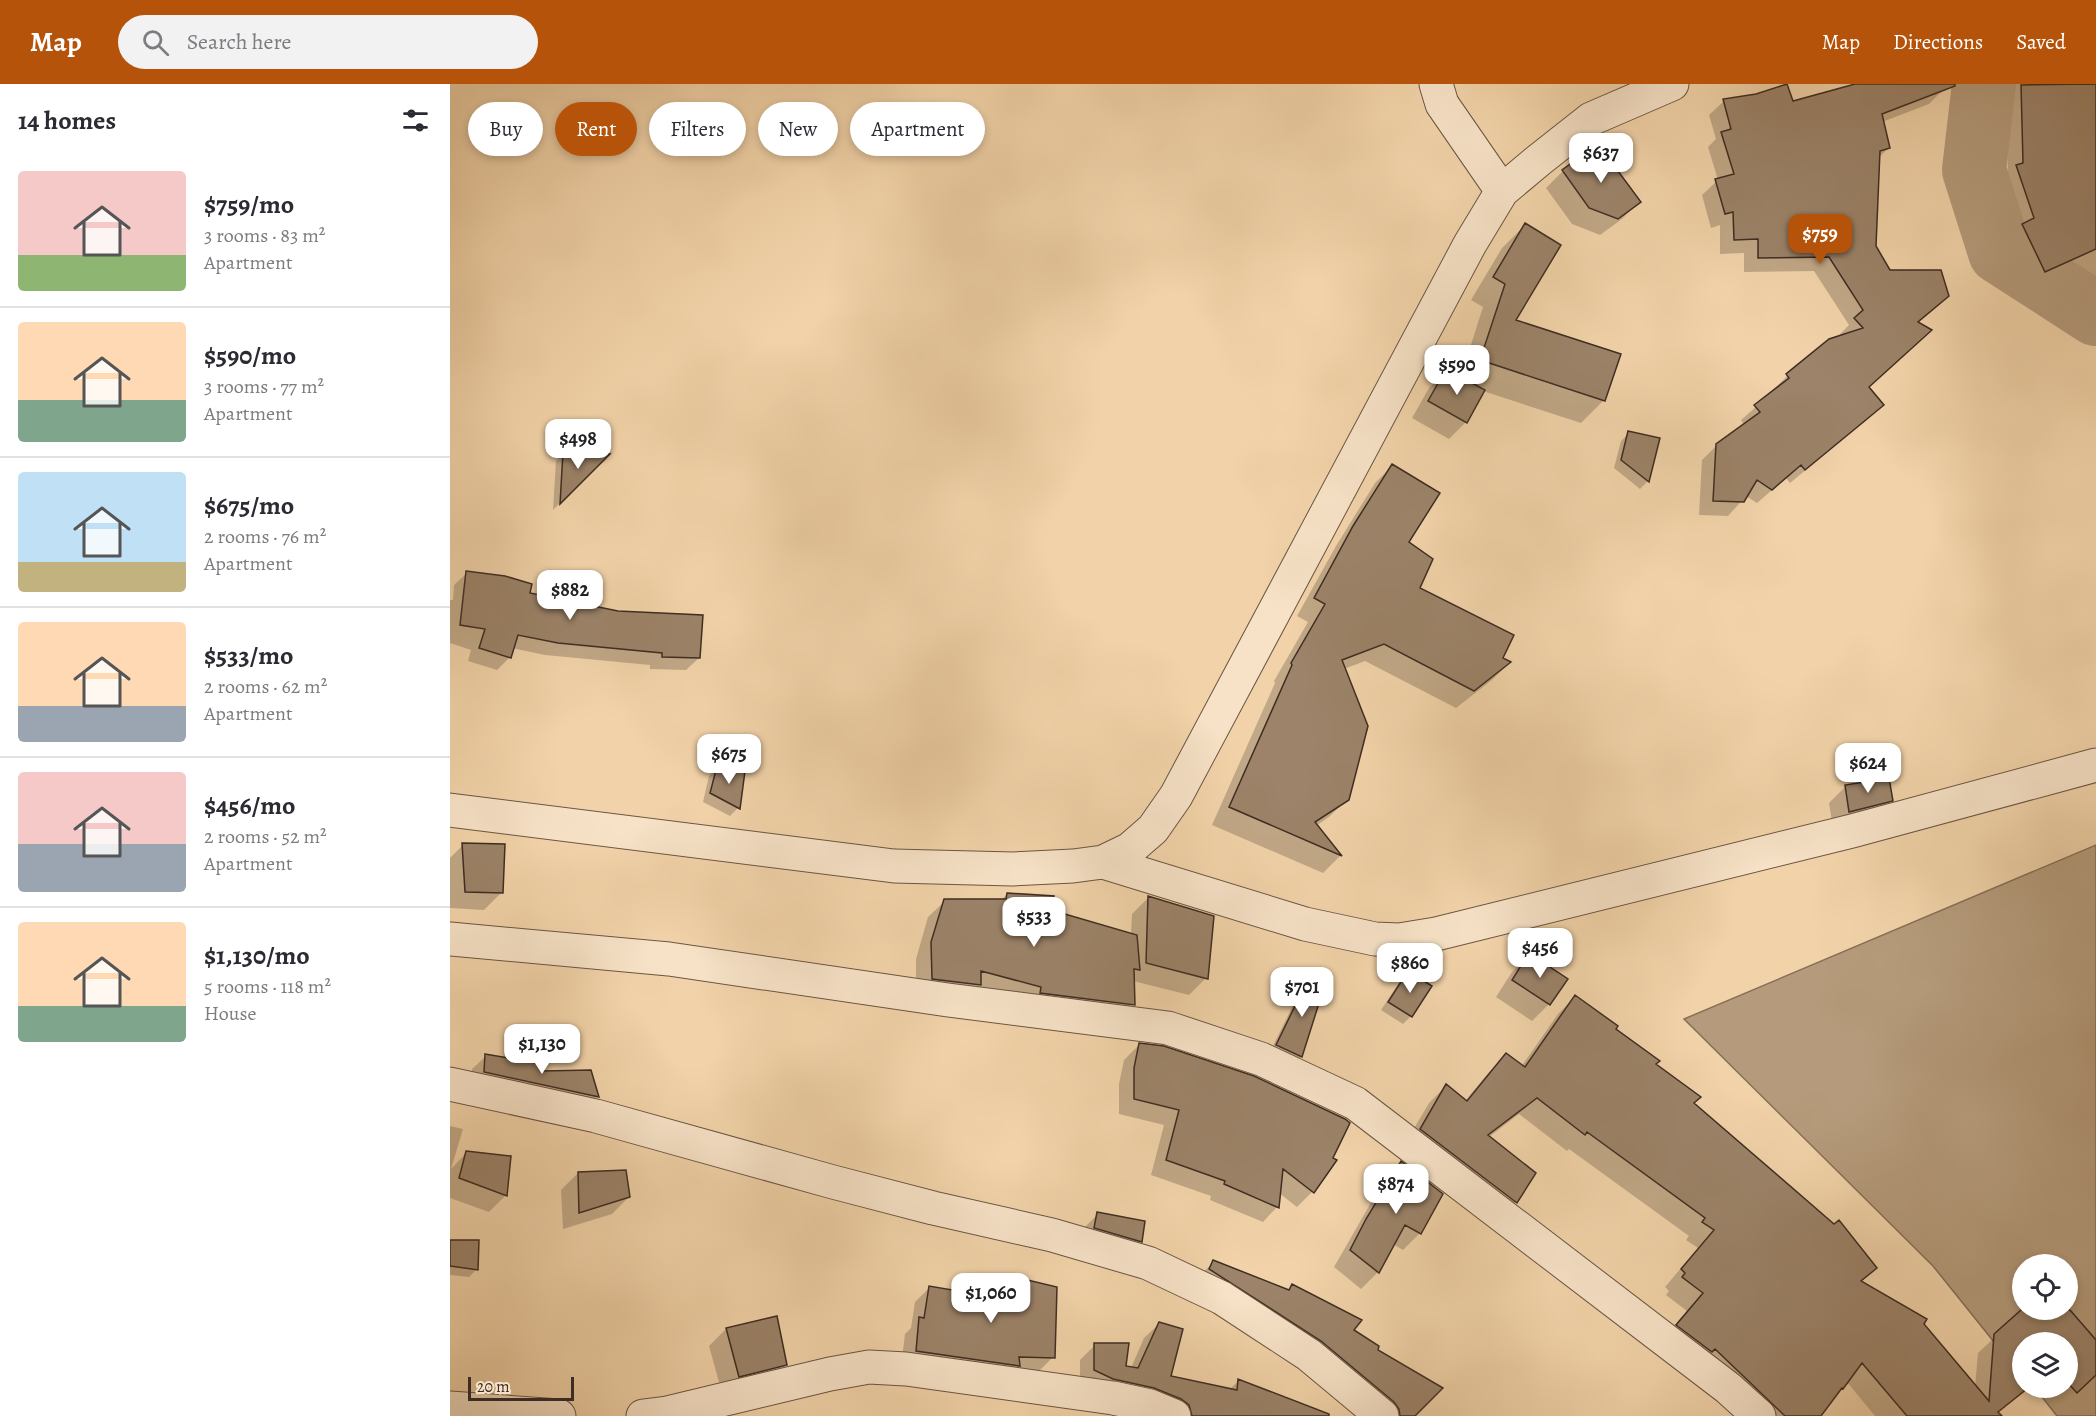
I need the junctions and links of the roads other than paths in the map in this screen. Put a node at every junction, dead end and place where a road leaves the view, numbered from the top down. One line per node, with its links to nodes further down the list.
1 (1436, 84): 3 (street)
2 (1672, 84): 3 (street)
3 (1502, 191): 6 (street)
4 (2096, 765): 6 (street)
5 (450, 810): 6 (street)
6 (1103, 862)
7 (450, 939): 14 (street)
8 (450, 1084): 13 (street)
9 (450, 1408): 10 (street)
10 (559, 1416)
11 (643, 1416): 12 (street)
12 (1174, 1416)
13 (1382, 1416)
14 (1759, 1416)

